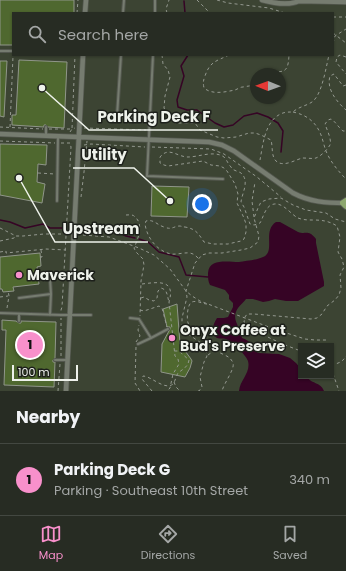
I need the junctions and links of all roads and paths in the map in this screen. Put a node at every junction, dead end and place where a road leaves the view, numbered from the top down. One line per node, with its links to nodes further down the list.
1 (78, 0): 11 (path)
2 (86, 0): 12 (street)
3 (124, 0): 13 (lane)
4 (156, 0): 14 (lane)
5 (169, 0): 15 (path)
6 (197, 0): 16 (path)
7 (217, 0): 17 (path)
8 (262, 0): 9 (street)
9 (298, 1): 10 (street)
10 (346, 2)
11 (77, 12)
12 (85, 12)
13 (123, 12)
14 (155, 12)
15 (167, 12)
16 (209, 12)
17 (282, 12)
18 (334, 17): 19 (path)
19 (346, 17)
20 (346, 29): 21 (path)
21 (336, 36): 22 (path); 23 (path)
22 (334, 41)
23 (346, 43)
24 (0, 50): 25 (lane)
25 (12, 51)
26 (13, 56): 44 (path)
27 (75, 56): 49 (path)
28 (83, 56): 57 (street)
29 (121, 56): 42 (lane)
30 (153, 56): 42 (lane)
31 (162, 56): 58 (path)
32 (227, 56): 39 (path)
33 (289, 56): 36 (path)
34 (329, 56): 41 (path)
35 (346, 57): 37 (path)
36 (286, 69)
37 (346, 74)
38 (346, 85): 40 (path)
39 (250, 86)
40 (346, 110)
41 (292, 112): 58 (path); 65 (path)
42 (150, 118): 59 (lane)
43 (0, 127): 44 (path)
44 (10, 127): 45 (path)
45 (46, 128): 49 (path); 55 (lane)
46 (74, 128): 49 (path)
47 (83, 128): 48 (path)
48 (87, 128): 50 (path); 52 (path)
49 (72, 129): 53 (path)
50 (146, 130)
51 (346, 130): 65 (path)
52 (87, 131)
53 (70, 133)
54 (0, 134): 55 (street)
55 (46, 135): 56 (street)
56 (58, 136): 57 (street); 68 (lane)
57 (79, 136): 59 (street); 110 (street)
58 (265, 137): 65 (path); 66 (path)
59 (149, 139): 64 (lane); 75 (street)
60 (70, 140): 62 (path)
61 (87, 141): 63 (path)
62 (74, 144)
63 (85, 145): 64 (path); 72 (path)
64 (149, 147): 69 (lane); 73 (path)
65 (326, 150): 70 (path)
66 (260, 160)
67 (38, 173): 68 (path)
68 (57, 174): 74 (lane)
69 (223, 179)
70 (346, 179)
71 (255, 182): 77 (path)
72 (81, 197)
73 (282, 198): 77 (path); 78 (path)
74 (57, 201)
75 (345, 203)
76 (126, 215): 85 (path)
77 (254, 218): 79 (path)
78 (346, 222)
79 (256, 225): 92 (path); 92 (path); 93 (path)
80 (0, 228): 83 (path)
81 (61, 234): 83 (path)
82 (83, 235): 85 (path)
83 (16, 236): 84 (path)
84 (0, 241)
85 (135, 246): 95 (path); 97 (path)
86 (41, 249): 87 (path); 89 (path); 91 (path)
87 (66, 250)
88 (0, 252): 89 (path)
89 (6, 253): 90 (path)
90 (6, 256)
91 (40, 257)
92 (198, 258): 97 (path)
93 (345, 268): 113 (path)
94 (50, 278): 98 (lane)
95 (141, 284): 102 (path); 103 (path)
96 (8, 291): 99 (path)
97 (186, 291): 104 (path); 118 (path)
98 (51, 294): 101 (lane); 109 (lane)
99 (9, 296): 100 (path); 105 (path)
100 (0, 297)
101 (19, 298)
102 (140, 299): 103 (path); 106 (path)
103 (169, 302): 126 (path)
104 (208, 304): 113 (path); 124 (path)
105 (7, 308)
106 (140, 310): 112 (path); 120 (path)
107 (0, 314): 108 (lane)
108 (20, 314): 109 (lane); 116 (lane)
109 (50, 315): 110 (lane)
110 (69, 315): 111 (lane); 131 (street)
111 (90, 315)
112 (140, 316)
113 (245, 317): 122 (path); 125 (path)
114 (130, 318): 121 (lane)
115 (61, 319): 130 (path)
116 (19, 321)
117 (139, 322): 138 (path)
118 (182, 326): 119 (path); 127 (path)
119 (178, 327)
120 (168, 329): 121 (lane)
121 (151, 338): 123 (lane)
122 (326, 340)
123 (138, 344)
124 (216, 350): 127 (path); 143 (path)
125 (298, 350)
126 (174, 351): 134 (path); 135 (path)
127 (207, 356): 142 (path)
128 (346, 356): 132 (path)
129 (55, 360): 130 (lane)
130 (61, 360): 131 (lane); 136 (path)
131 (67, 360): 137 (street)
132 (334, 365)
133 (334, 378): 144 (path)
134 (174, 381): 135 (path); 141 (path)
135 (170, 386): 139 (path); 140 (path)
136 (58, 391)
137 (66, 391)
138 (140, 391)
139 (152, 391)
140 (166, 391)
141 (180, 391)
142 (199, 391)
143 (222, 391)
144 (338, 391)

